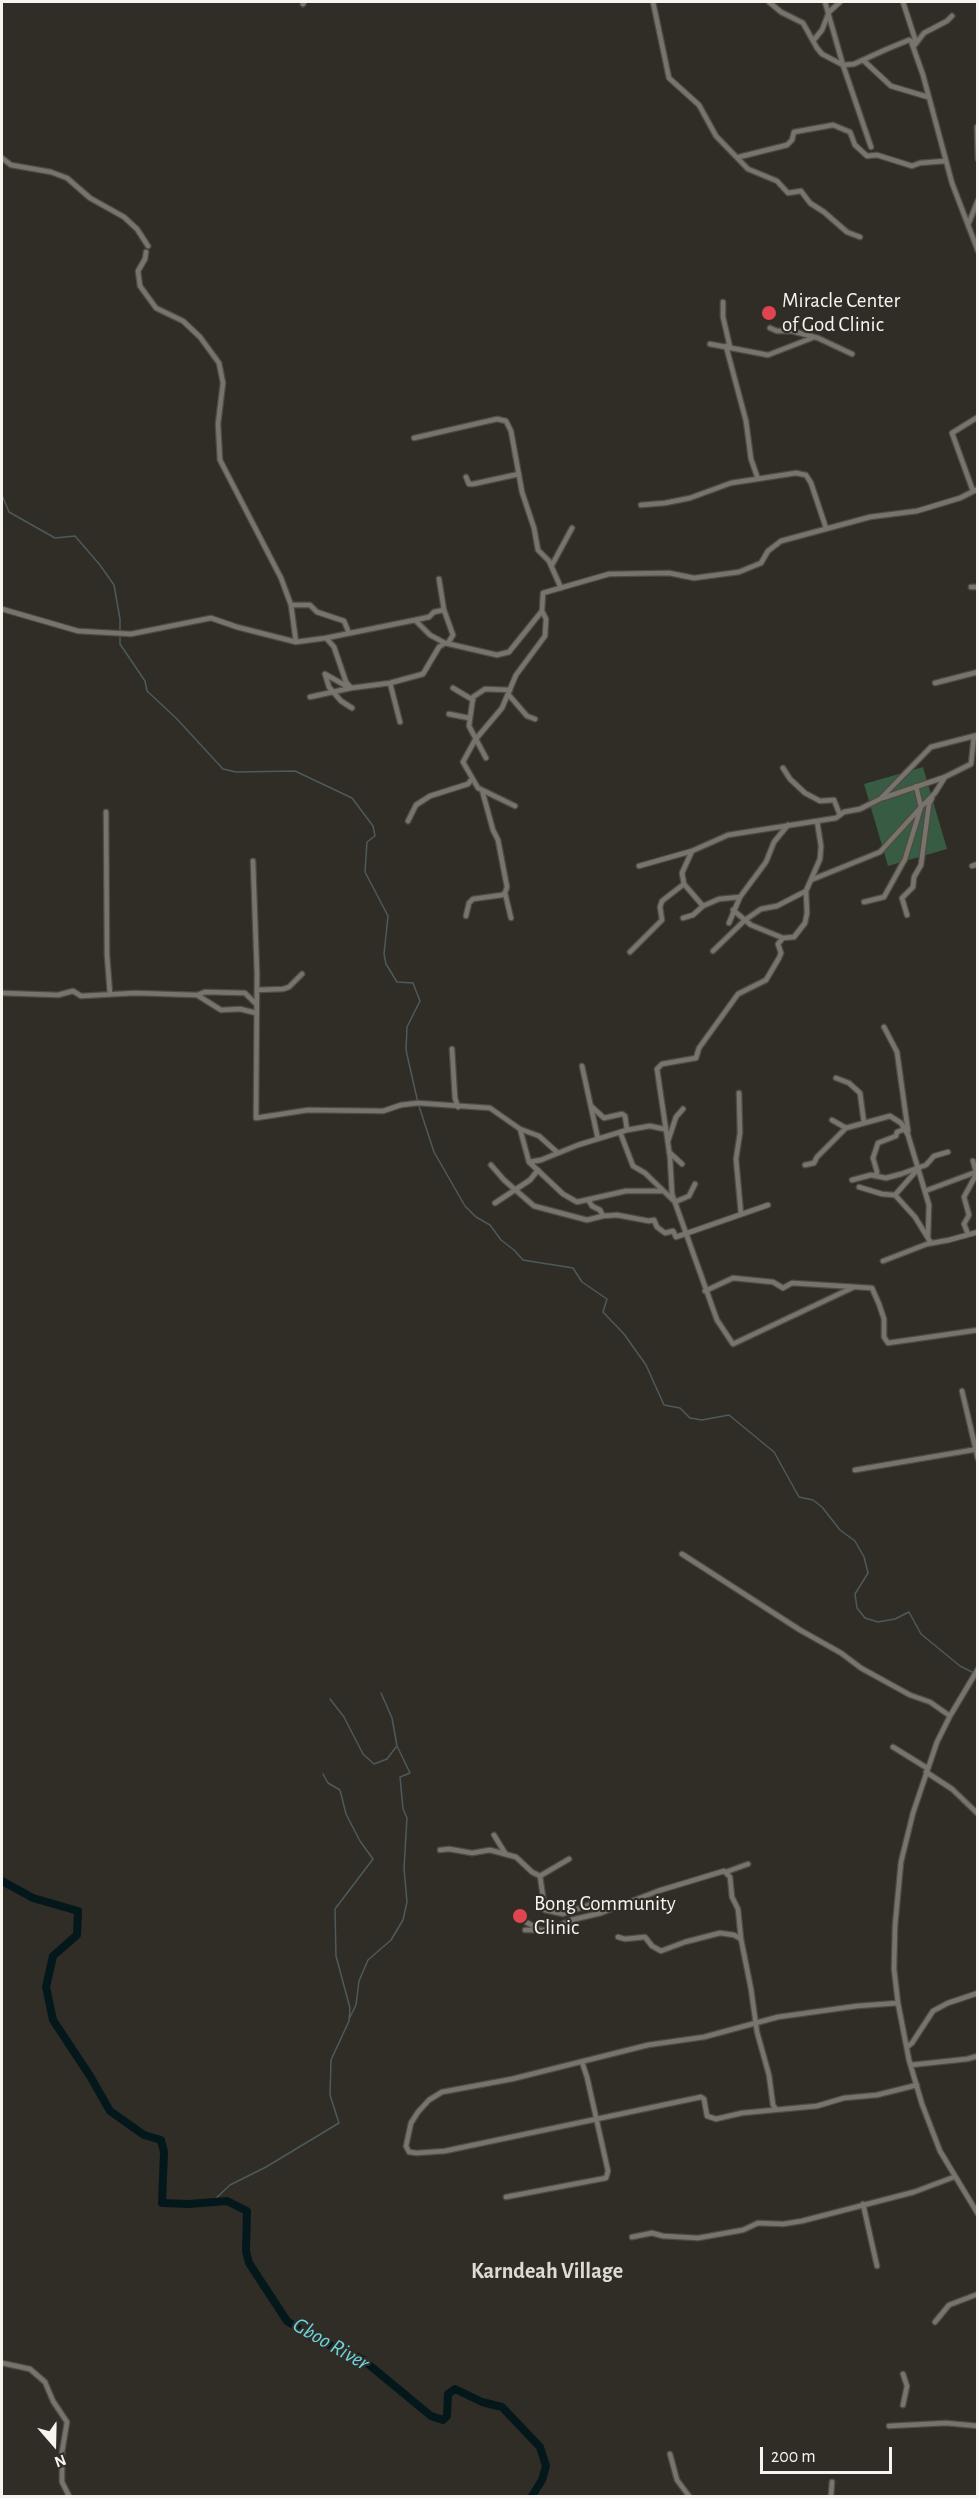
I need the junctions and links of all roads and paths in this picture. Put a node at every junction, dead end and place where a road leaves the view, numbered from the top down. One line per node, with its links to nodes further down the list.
1 (653, 2): 18 (street)
2 (769, 2): 7 (street)
3 (777, 2): 7 (street)
4 (825, 2): 8 (street)
5 (840, 2): 8 (street)
6 (903, 2): 11 (street)
7 (782, 12): 10 (street)
8 (829, 12): 10 (street); 13 (street)
9 (952, 16): 11 (street)
10 (813, 41): 13 (street)
11 (915, 44): 12 (street); 14 (street)
12 (862, 60): 13 (street); 14 (street)
13 (843, 66): 16 (street)
14 (928, 98): 20 (street)
15 (977, 127): 19 (street)
16 (871, 147)
17 (2, 158): 24 (street)
18 (739, 158): 20 (street); 23 (street)
19 (978, 159)
20 (945, 161): 22 (street)
21 (978, 200): 22 (street)
22 (968, 225): 25 (street)
23 (860, 237)
24 (148, 246)
25 (978, 251)
26 (146, 252): 47 (street)
27 (723, 302): 31 (street)
28 (770, 328): 29 (street)
29 (812, 338): 31 (street); 32 (street)
30 (710, 344): 31 (street)
31 (728, 347): 37 (street)
32 (852, 354)
33 (978, 417): 38 (street)
34 (414, 438): 35 (street)
35 (519, 474): 36 (street); 42 (street)
36 (466, 477)
37 (758, 479): 39 (street); 41 (street)
38 (975, 490): 41 (street)
39 (641, 505)
40 (572, 528): 42 (street)
41 (826, 528): 46 (street)
42 (552, 565): 46 (street)
43 (439, 579): 49 (street)
44 (971, 587): 45 (street)
45 (978, 587)
46 (561, 588): 50 (street)
47 (291, 605): 52 (street); 54 (street)
48 (2, 609): 54 (street)
49 (444, 610): 51 (street); 55 (street)
50 (542, 610): 55 (street); 62 (street)
51 (415, 620): 52 (street); 55 (street)
52 (349, 633): 53 (street)
53 (326, 638): 54 (street); 59 (street)
54 (296, 642)
55 (446, 643): 57 (street)
56 (978, 672): 58 (street)
57 (390, 683): 59 (street); 69 (street)
58 (934, 683)
59 (351, 688): 61 (street); 61 (street)
60 (453, 688): 64 (street)
61 (334, 692): 63 (street); 65 (street)
62 (509, 692): 64 (street); 68 (street); 71 (street)
63 (310, 697)
64 (473, 700): 67 (street)
65 (352, 708)
66 (449, 714): 67 (street)
67 (469, 718): 71 (street)
68 (535, 719)
69 (400, 722)
70 (976, 735): 74 (street); 79 (street)
71 (475, 740): 72 (street); 75 (street)
72 (486, 758)
73 (783, 768): 83 (street)
74 (945, 777): 76 (street); 78 (street)
75 (472, 779): 77 (street); 84 (street)
76 (916, 786): 79 (street); 81 (street)
77 (482, 790): 80 (street); 93 (street)
78 (935, 793): 81 (street); 98 (street)
79 (880, 799): 83 (street)
80 (515, 806)
81 (921, 807): 90 (street); 95 (street)
82 (106, 812): 110 (street)
83 (840, 815): 85 (street)
84 (408, 821)
85 (817, 821): 86 (street); 90 (street)
86 (788, 825): 87 (street); 94 (street)
87 (692, 851): 89 (street); 91 (street)
88 (253, 861): 108 (street)
89 (639, 866)
90 (811, 880): 92 (street)
91 (684, 884): 96 (street); 106 (street)
92 (806, 891): 102 (street); 104 (street)
93 (505, 893): 99 (street); 100 (street)
94 (740, 897): 96 (street); 97 (street)
95 (864, 902)
96 (703, 906): 101 (street)
97 (733, 910): 102 (street); 103 (street)
98 (907, 915)
99 (466, 916)
100 (511, 918)
101 (683, 918)
102 (745, 920): 104 (street); 105 (street)
103 (729, 923)
104 (783, 938): 128 (street)
105 (713, 951)
106 (630, 952)
107 (302, 974): 108 (street)
108 (257, 990): 112 (street)
109 (2, 993): 110 (street)
110 (110, 994): 111 (street)
111 (197, 995): 112 (street); 113 (street)
112 (255, 1003): 113 (street)
113 (256, 1012): 120 (street)
114 (884, 1027): 123 (street)
115 (452, 1049): 120 (street)
116 (582, 1066): 119 (street)
117 (836, 1078): 125 (street)
118 (739, 1093): 158 (street)
119 (591, 1106): 130 (street); 133 (street)
120 (458, 1107): 127 (street)
121 (683, 1109): 134 (street)
122 (890, 1116): 123 (street); 125 (street); 129 (street)
123 (905, 1117): 132 (street)
124 (832, 1120): 126 (street)
125 (864, 1123): 126 (street)
126 (846, 1128): 142 (street)
127 (520, 1129): 137 (street); 139 (street)
128 (664, 1129): 130 (street); 134 (street)
129 (905, 1129): 132 (street); 146 (street)
130 (627, 1130): 131 (street)
131 (620, 1132): 133 (street); 151 (street)
132 (908, 1135): 143 (street)
133 (598, 1138): 137 (street)
134 (667, 1144): 135 (street)
135 (669, 1152): 140 (street); 155 (street)
136 (948, 1152): 143 (street)
137 (558, 1153): 139 (street)
138 (973, 1161): 145 (street)
139 (529, 1162): 144 (street)
140 (682, 1164)
141 (491, 1165): 150 (street)
142 (805, 1165)
143 (918, 1168): 146 (street); 152 (street); 153 (street)
144 (538, 1170): 150 (street); 154 (street)
145 (977, 1172): 152 (street); 162 (street)
146 (875, 1176): 147 (street)
147 (852, 1180)
148 (695, 1184): 155 (street)
149 (859, 1187): 153 (street)
150 (514, 1191): 156 (street); 159 (street)
151 (663, 1191): 154 (street); 155 (street)
152 (925, 1191): 163 (street)
153 (895, 1195): 163 (street)
154 (589, 1201): 159 (street)
155 (675, 1202): 160 (street)
156 (495, 1203)
157 (768, 1205): 158 (street)
158 (741, 1214): 160 (street)
159 (603, 1216): 160 (street)
160 (685, 1232): 167 (street)
161 (978, 1232): 162 (street)
162 (968, 1234): 164 (street)
163 (928, 1236): 164 (street)
164 (932, 1243): 165 (street)
165 (883, 1261)
166 (854, 1287): 167 (street); 167 (street); 168 (street)
167 (705, 1291)
168 (978, 1330)
169 (962, 1391): 170 (street)
170 (977, 1450): 171 (street); 172 (street)
171 (978, 1459)
172 (855, 1470)
173 (682, 1554): 175 (street)
174 (978, 1669): 175 (street)
175 (950, 1716): 177 (street)
176 (893, 1747): 177 (street)
177 (927, 1770): 178 (street); 193 (street)
178 (978, 1814)
179 (494, 1835): 181 (street)
180 (440, 1850): 181 (street)
181 (505, 1853): 185 (street)
182 (569, 1858): 185 (street)
183 (748, 1864): 184 (street)
184 (726, 1872): 186 (street); 191 (street)
185 (540, 1876): 186 (street)
186 (601, 1913): 188 (street)
187 (526, 1922): 188 (street)
188 (543, 1929): 189 (street)
189 (525, 1930)
190 (618, 1937): 191 (street)
191 (741, 1939): 194 (street)
192 (978, 1993): 195 (street)
193 (898, 2003): 194 (street); 195 (street)
194 (757, 2022): 197 (street); 200 (street)
195 (907, 2047): 198 (street)
196 (978, 2056): 198 (street)
197 (582, 2062): 201 (street); 201 (street)
198 (911, 2065): 199 (street)
199 (917, 2085): 200 (street); 202 (street)
200 (776, 2109): 201 (street)
201 (596, 2119): 203 (street)
202 (954, 2177): 204 (street); 205 (street)
203 (506, 2198)
204 (863, 2204): 206 (street); 207 (street)
205 (978, 2214)
206 (632, 2237)
207 (877, 2266)
208 (978, 2294): 209 (street)
209 (935, 2322)
210 (2, 2363): 217 (street)
211 (903, 2374): 212 (street)
212 (903, 2405)
213 (889, 2426): 214 (street)
214 (978, 2426)
215 (670, 2454): 218 (street)
216 (832, 2482): 219 (street)
217 (69, 2496)
218 (689, 2496)
219 (831, 2496)

